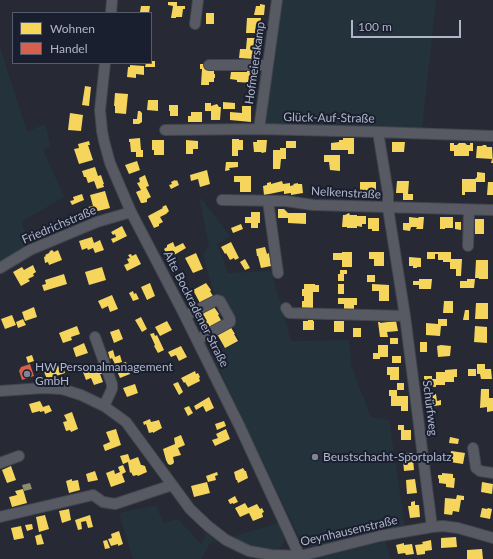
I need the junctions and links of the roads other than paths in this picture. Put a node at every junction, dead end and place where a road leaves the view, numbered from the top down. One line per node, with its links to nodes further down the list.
1 (112, 0): 4 (street)
2 (198, 0): 5 (street)
3 (277, 0): 8 (street, Hofmeierskamp)
4 (111, 12)
5 (195, 24)
6 (105, 64): 18 (street, Alte Bockradener Straße)
7 (209, 65): 8 (street)
8 (268, 65): 9 (street, Hofmeierskamp)
9 (259, 129): 10 (street, Glück-Auf-Straße); 11 (street, Glück-Auf-Straße)
10 (165, 130)
11 (378, 132): 12 (street, Glück-Auf-Straße); 15 (street, Schürfweg)
12 (493, 136)
13 (222, 200): 14 (street, Nelkenstraße)
14 (268, 201): 15 (street, Nelkenstraße); 21 (street)
15 (388, 208): 16 (street, Nelkenstraße); 24 (street, Schürfweg)
16 (469, 210): 17 (street, Nelkenstraße); 19 (street)
17 (493, 210)
18 (131, 212): 20 (street, Friedrichstraße); 23 (street, Alte Bockradener Straße)
19 (468, 246)
20 (0, 268)
21 (278, 273)
22 (286, 308): 24 (street)
23 (185, 316): 26 (street, Alte Bockradener Straße); 26 (street)
24 (405, 316): 35 (street, Schürfweg)
25 (95, 337): 28 (street)
26 (197, 340): 37 (street, Alte Bockradener Straße)
27 (0, 391): 28 (street, Oeynhausenstraße)
28 (104, 406): 33 (street, Oeynhausenstraße)
29 (473, 448): 32 (street)
30 (20, 456): 31 (street)
31 (0, 463)
32 (493, 473)
33 (172, 485): 34 (street); 37 (street, Oeynhausenstraße)
34 (0, 517)
35 (432, 527): 36 (street, Oeynhausenstraße); 37 (street, Oeynhausenstraße)
36 (493, 538)
37 (300, 557)

